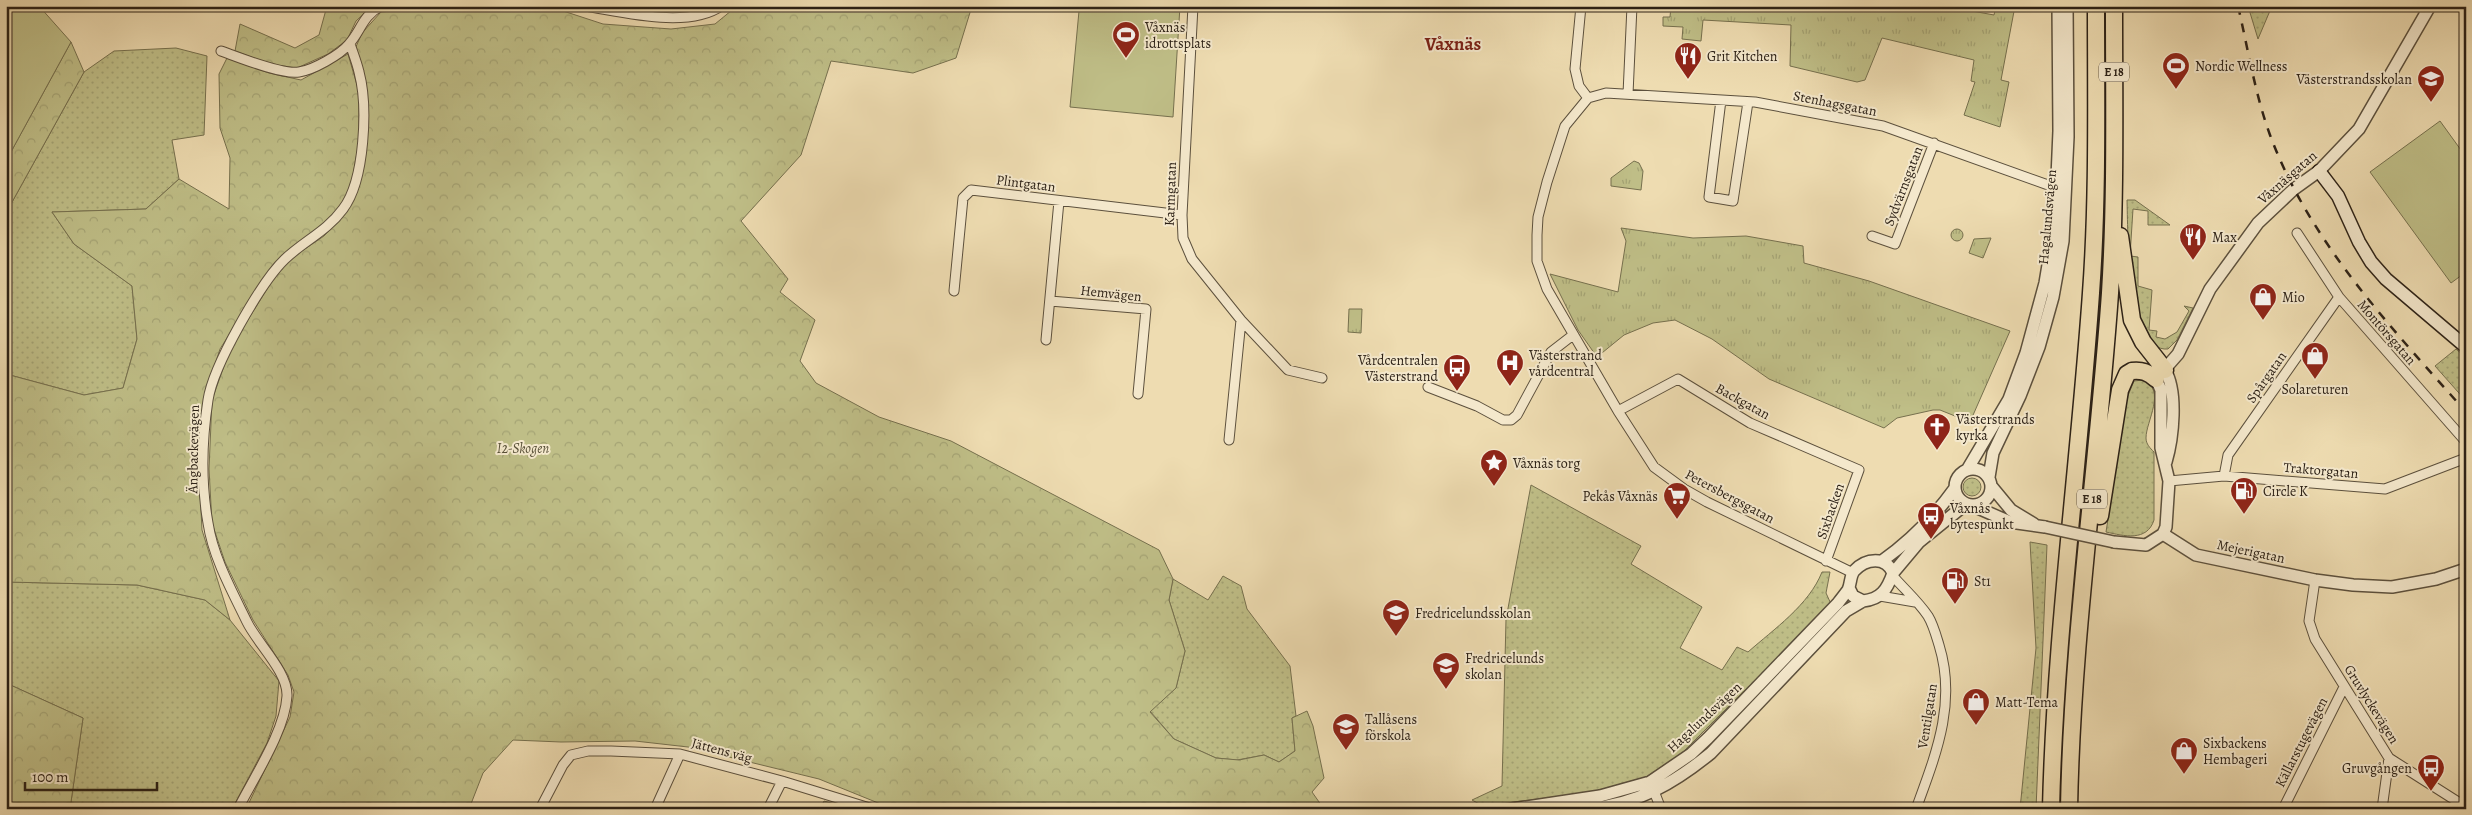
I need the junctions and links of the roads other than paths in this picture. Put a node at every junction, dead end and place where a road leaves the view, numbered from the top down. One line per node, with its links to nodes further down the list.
1 (381, 6): 12 (street)
2 (585, 6): 3 (street)
3 (721, 6)
4 (1193, 6): 23 (street, Karmgatan)
5 (1581, 6): 15 (street)
6 (1632, 6): 14 (street)
7 (2058, 6): 21 (street, Hagalundsvägen)
8 (2067, 6): 21 (street, Hagalundsvägen)
9 (2096, 6): 76 (highway, E 18)
10 (2114, 6): 20 (highway, E 18)
11 (2430, 6): 19 (street, Våxnäsgatan)
12 (350, 44): 13 (street); 67 (street, Ängbackevägen)
13 (220, 51)
14 (1628, 94): 15 (street, Stenhagsgatan); 16 (street, Stenhagsgatan)
15 (1588, 98): 30 (street, Petersbergsgatan)
16 (1721, 100): 17 (street, Stenhagsgatan); 17 (street)
17 (1748, 102): 18 (street, Stenhagsgatan)
18 (1934, 143): 21 (street, Stenhagsgatan); 25 (street, Sydvärnsgatan)
19 (2319, 171): 32 (main road); 33 (street, Våxnäsgatan)
20 (2113, 189): 33 (highway); 56 (highway, E 18)
21 (2062, 190): 42 (street, Hagalundsvägen); 45 (street, Hagalundsvägen)
22 (1060, 201): 23 (street, Plintgatan); 26 (street, Plintgatan); 28 (street)
23 (1182, 214): 29 (street, Karmgatan)
24 (2297, 233): 27 (street, Montörsgatan)
25 (1872, 236)
26 (954, 290)
27 (2339, 297): 39 (street, Montörsgatan); 43 (street, Spårgatan)
28 (1050, 301): 31 (street); 36 (street, Hemvägen)
29 (1241, 320): 34 (street, Karmgatan); 38 (street)
30 (1573, 335): 35 (street); 37 (street, Petersbergsgatan)
31 (1046, 340)
32 (2466, 347)
33 (2160, 375): 44 (street); 56 (highway)
34 (1322, 378)
35 (1428, 386)
36 (1138, 394)
37 (1618, 411): 41 (street, Backgatan); 51 (street, Petersbergsgatan)
38 (1229, 440)
39 (2466, 442)
40 (2466, 458): 43 (street, Traktorgatan)
41 (1859, 470): 51 (street, Sixbacken)
42 (1967, 470): 45 (street); 46 (street)
43 (2224, 476): 44 (street, Traktorgatan)
44 (2169, 481): 49 (street)
45 (1991, 482): 47 (street); 48 (street)
46 (1955, 488): 47 (street); 50 (street)
47 (1969, 504): 48 (street); 54 (street)
48 (2037, 526): 49 (street, bridge)
49 (2163, 534): 55 (street, Mejerigatan)
50 (1882, 560): 53 (street); 54 (street)
51 (1826, 561): 53 (street, Petersbergsgatan)
52 (2466, 569): 55 (street, Mejerigatan)
53 (1853, 573): 57 (street)
54 (1893, 574): 58 (street); 60 (street, Ventilgatan)
55 (2315, 580): 61 (street, Gruvlyckevägen)
56 (2084, 586): 77 (highway, E 18)
57 (1849, 588): 59 (street); 65 (street, Hagalundsvägen)
58 (1880, 596): 59 (street); 60 (street)
59 (1863, 601): 65 (street, Hagalundsvägen)
60 (1915, 602): 75 (street, Ventilgatan)
61 (2344, 687): 63 (street, Gruvlyckevägen); 78 (street, Källarstugevägen)
62 (680, 754): 64 (street, Jättens väg); 68 (street, Jättens väg); 69 (street)
63 (2390, 758): 66 (street, Gruvlyckevägen); 79 (street)
64 (782, 781): 70 (street); 71 (street, Jättens väg)
65 (1652, 787): 72 (street, Hagalundsvägen); 73 (street, Hagalundsvägen); 74 (street)
66 (2466, 807)
67 (238, 809)
68 (540, 809)
69 (655, 809)
70 (768, 809)
71 (873, 809)
72 (1513, 809)
73 (1587, 809)
74 (1661, 809)
75 (1916, 809)
76 (2051, 809)
77 (2069, 809)
78 (2283, 809)
79 (2382, 809)

